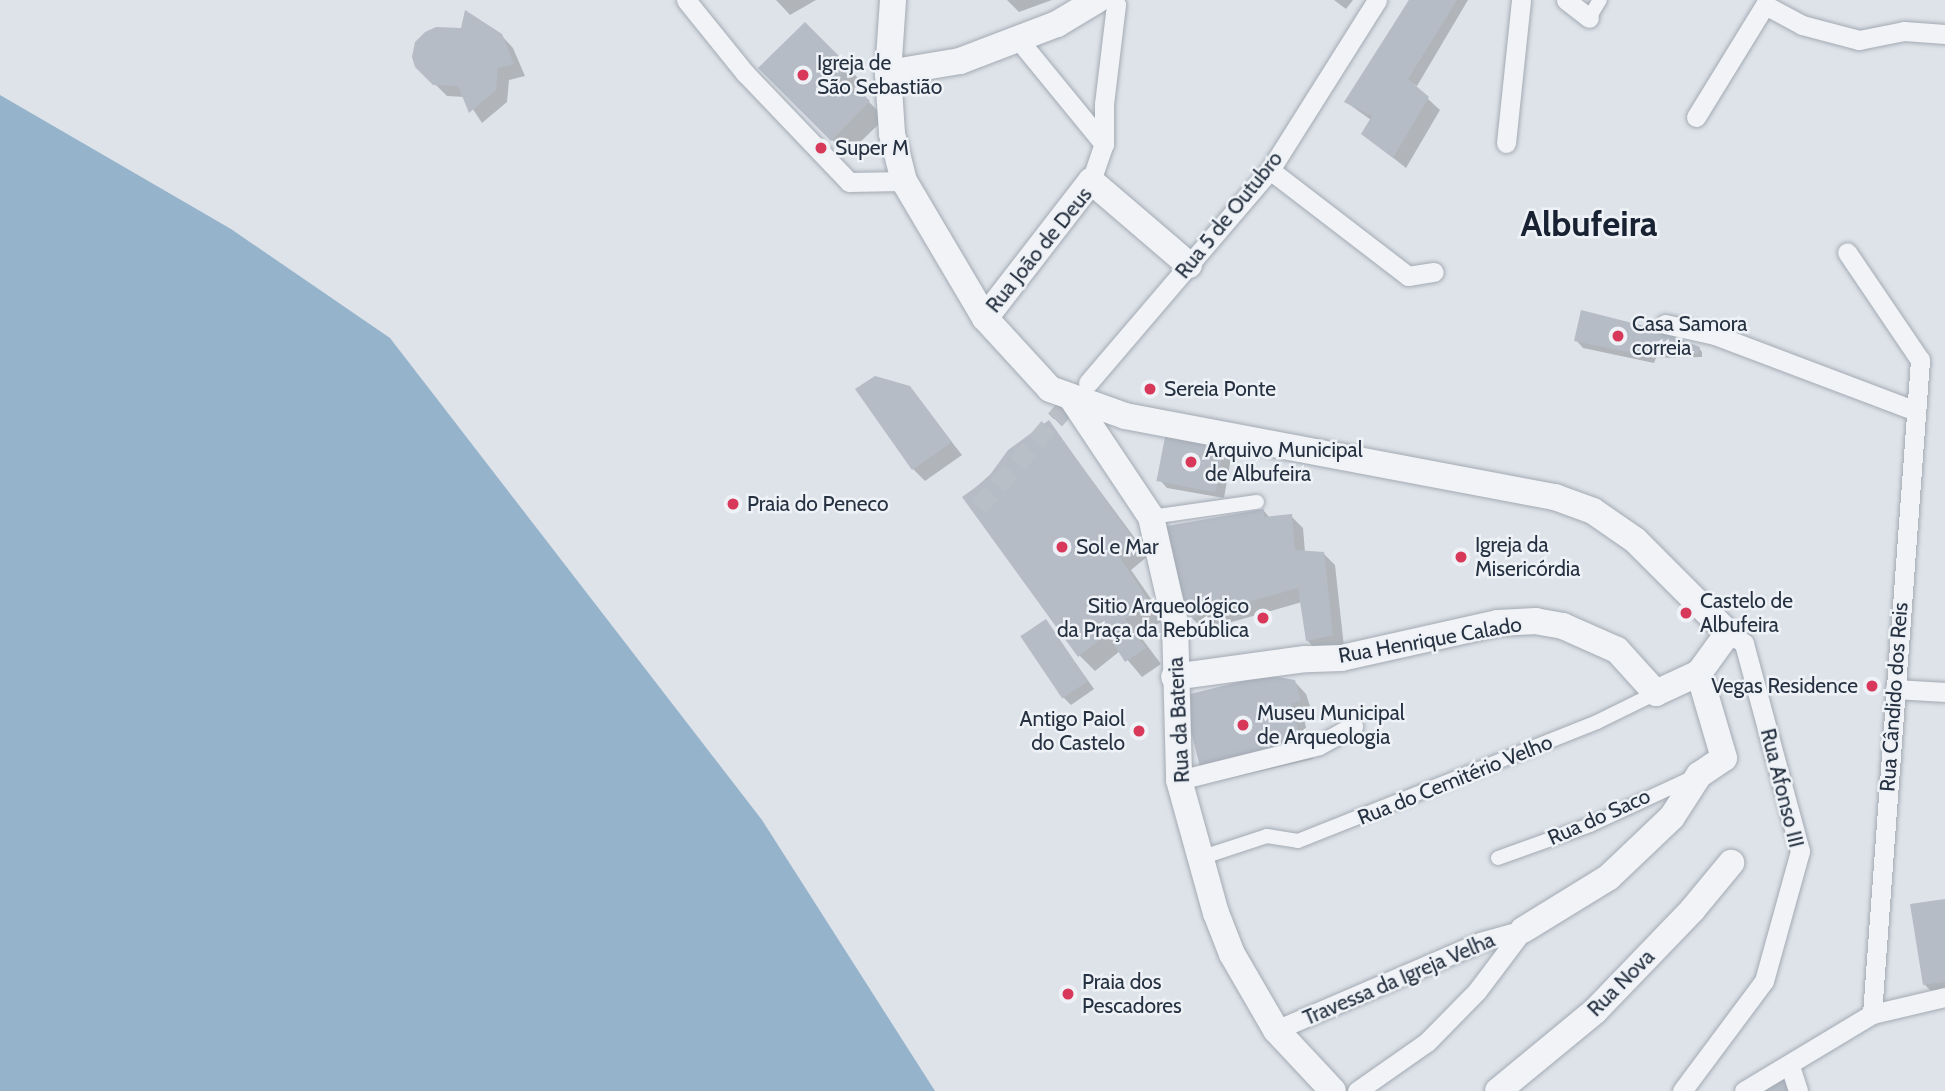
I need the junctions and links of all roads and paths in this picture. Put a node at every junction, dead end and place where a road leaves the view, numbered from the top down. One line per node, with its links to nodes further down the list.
1 (686, 0): 17 (street)
2 (893, 0): 12 (street, Rua da Bateria)
3 (1097, 0): 11 (street)
4 (1112, 0): 15 (street)
5 (1377, 0): 16 (street, Rua 5 de Outubro)
6 (1521, 0): 14 (street)
7 (1566, 0): 9 (street)
8 (1600, 0): 9 (lane)
9 (1589, 18)
10 (1945, 34): 13 (street)
11 (1018, 39): 12 (street); 15 (street)
12 (888, 73): 17 (street, Rua da Bateria)
13 (1696, 117)
14 (1506, 143)
15 (1104, 144): 18 (street)
16 (1270, 170): 20 (street, Rua 5 de Outubro); 21 (street)
17 (904, 181): 22 (street, Rua da Bateria)
18 (1091, 181): 20 (street, Rua João de Deus); 22 (street, Rua João de Deus)
19 (1847, 252): 25 (street, Rua Cândido dos Reis)
20 (1189, 265): 24 (street, Rua 5 de Outubro)
21 (1434, 272)
22 (985, 318): 24 (street, Rua da Bateria)
23 (1665, 324): 25 (street)
24 (1070, 391): 27 (street, Rua da Bateria); 28 (street)
25 (1914, 410): 31 (street, Rua Cândido dos Reis)
26 (1257, 502): 27 (lane)
27 (1151, 517): 30 (street, Rua da Bateria)
28 (1728, 633): 29 (street); 48 (street, Rua Afonso III)
29 (1699, 673): 32 (street, Rua do Cemitério Velho); 36 (street)
30 (1174, 677): 32 (street, Rua Henrique Calado); 35 (street, Rua da Bateria)
31 (1895, 689): 33 (street); 42 (street, Rua Cândido dos Reis)
32 (1656, 692): 37 (lane, Rua do Cemitério Velho)
33 (1945, 692)
34 (1353, 726): 35 (street)
35 (1179, 780): 37 (street, Rua da Bateria)
36 (1702, 780): 38 (lane, Rua do Saco); 40 (street)
37 (1203, 857): 43 (street, Rua da Bateria)
38 (1498, 858)
39 (1731, 863): 47 (street, Rua Nova)
40 (1522, 930): 43 (street, Travessa da Igreja Velha); 46 (street)
41 (1945, 997): 42 (street)
42 (1872, 1014): 44 (street)
43 (1276, 1030): 45 (street, Rua da Bateria)
44 (1790, 1066): 49 (street); 50 (street)
45 (1333, 1091)
46 (1357, 1091)
47 (1498, 1091)
48 (1682, 1091)
49 (1744, 1091)
50 (1798, 1091)

